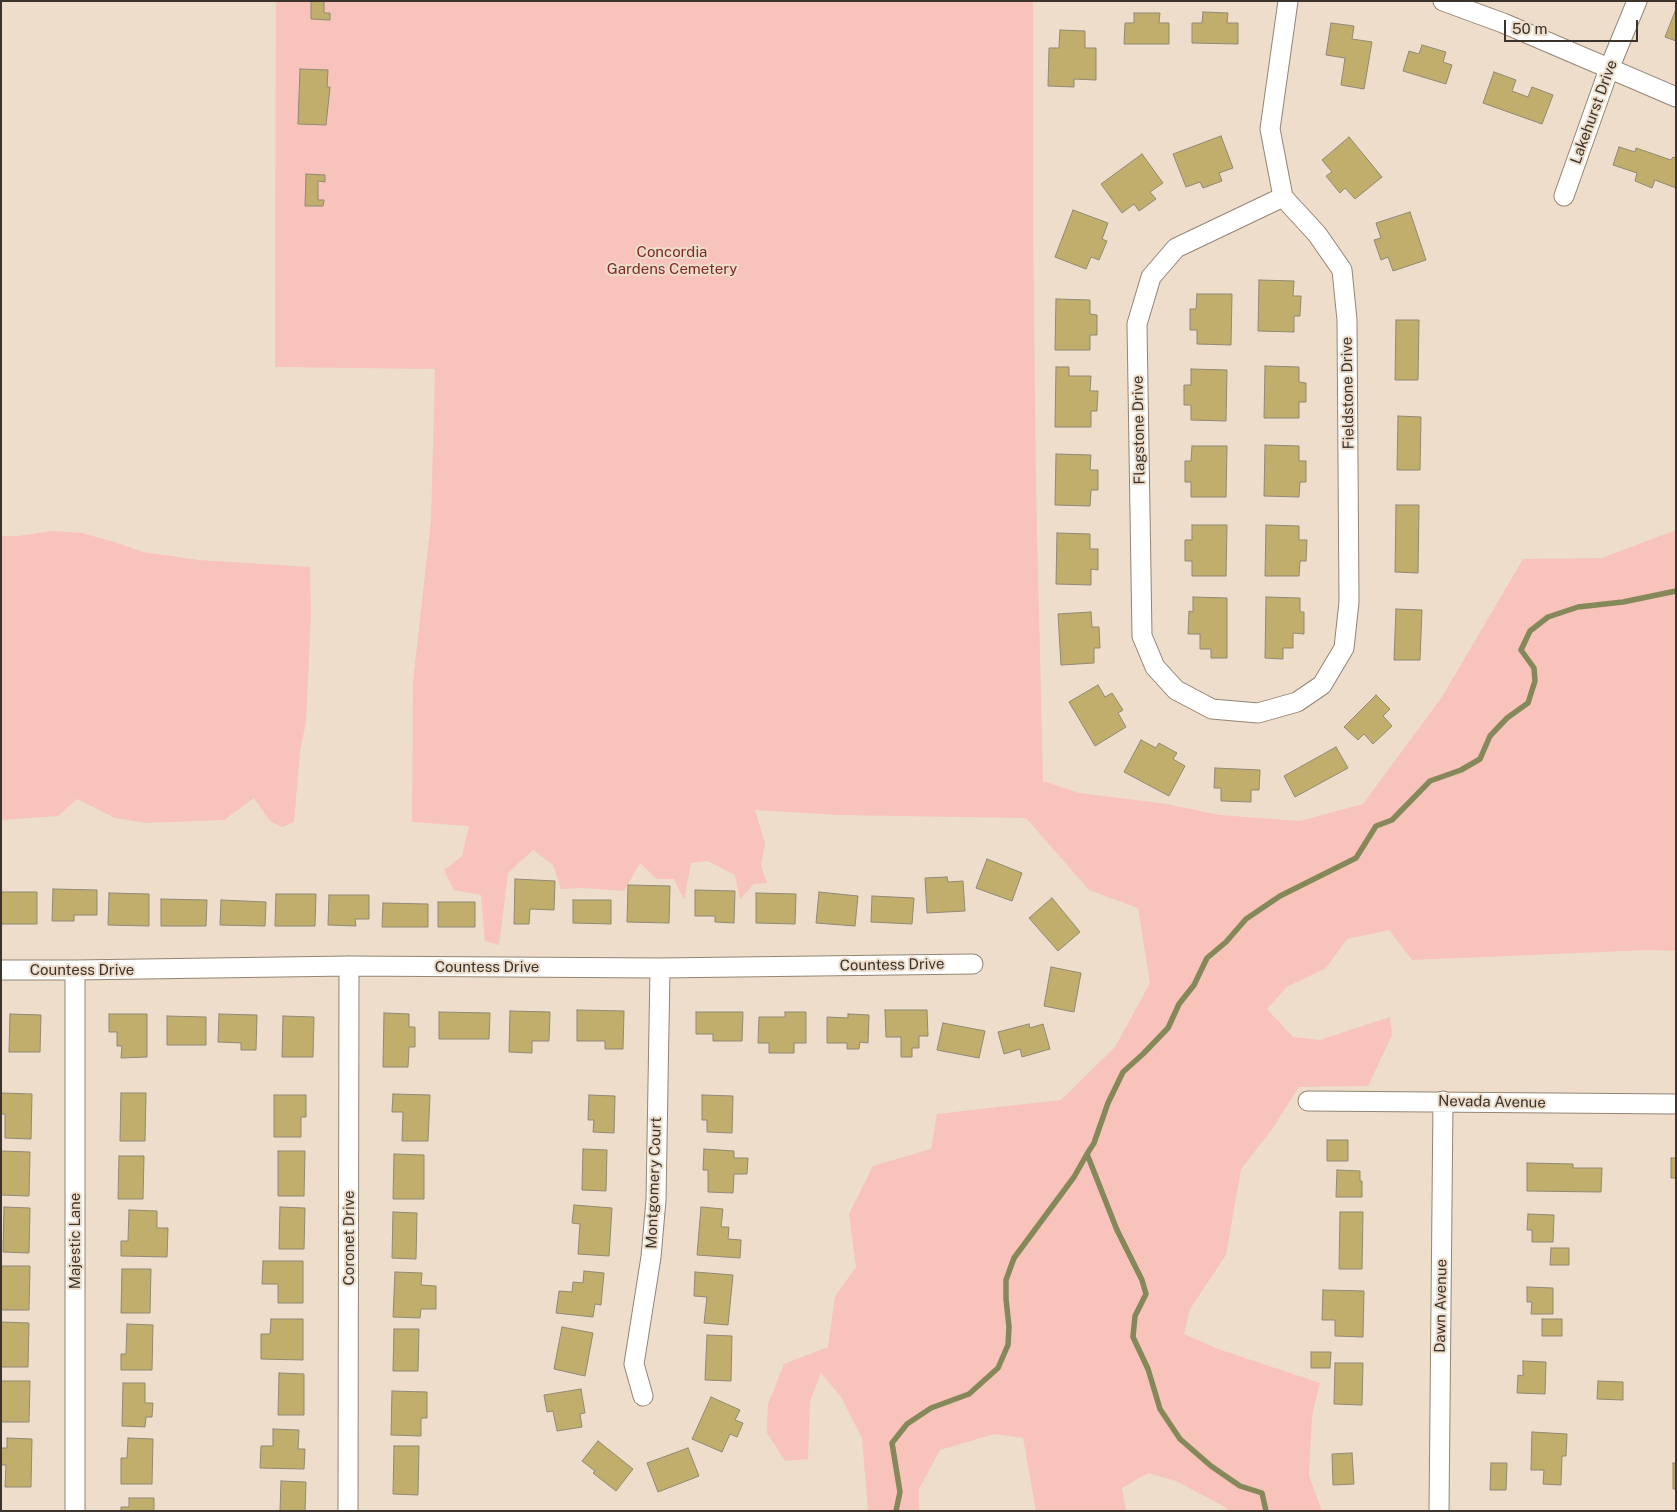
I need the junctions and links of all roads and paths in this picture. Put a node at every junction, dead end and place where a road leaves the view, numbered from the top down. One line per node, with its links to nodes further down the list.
1 (1288, 1): 7 (street)
2 (1443, 1): 4 (street)
3 (1637, 1): 4 (street, Lakehurst Drive)
4 (1609, 69): 5 (street); 6 (street, Lakehurst Drive)
5 (1676, 97)
6 (1564, 196)
7 (1283, 197): 8 (street, Flagstone Drive); 8 (street, Fieldstone Drive)
8 (1212, 709)
9 (973, 964): 11 (street, Countess Drive)
10 (349, 966): 11 (street, Countess Drive); 13 (street, Countess Drive); 19 (street, Coronet Drive)
11 (660, 968): 17 (street, Montgomery Court)
12 (1, 970): 13 (street, Countess Drive)
13 (75, 970): 18 (street, Majestic Lane)
14 (1308, 1101): 15 (street, Nevada Avenue)
15 (1443, 1101): 16 (street, Nevada Avenue); 20 (street, Dawn Avenue)
16 (1676, 1104)
17 (643, 1396)
18 (75, 1511)
19 (348, 1511)
20 (1439, 1511)

